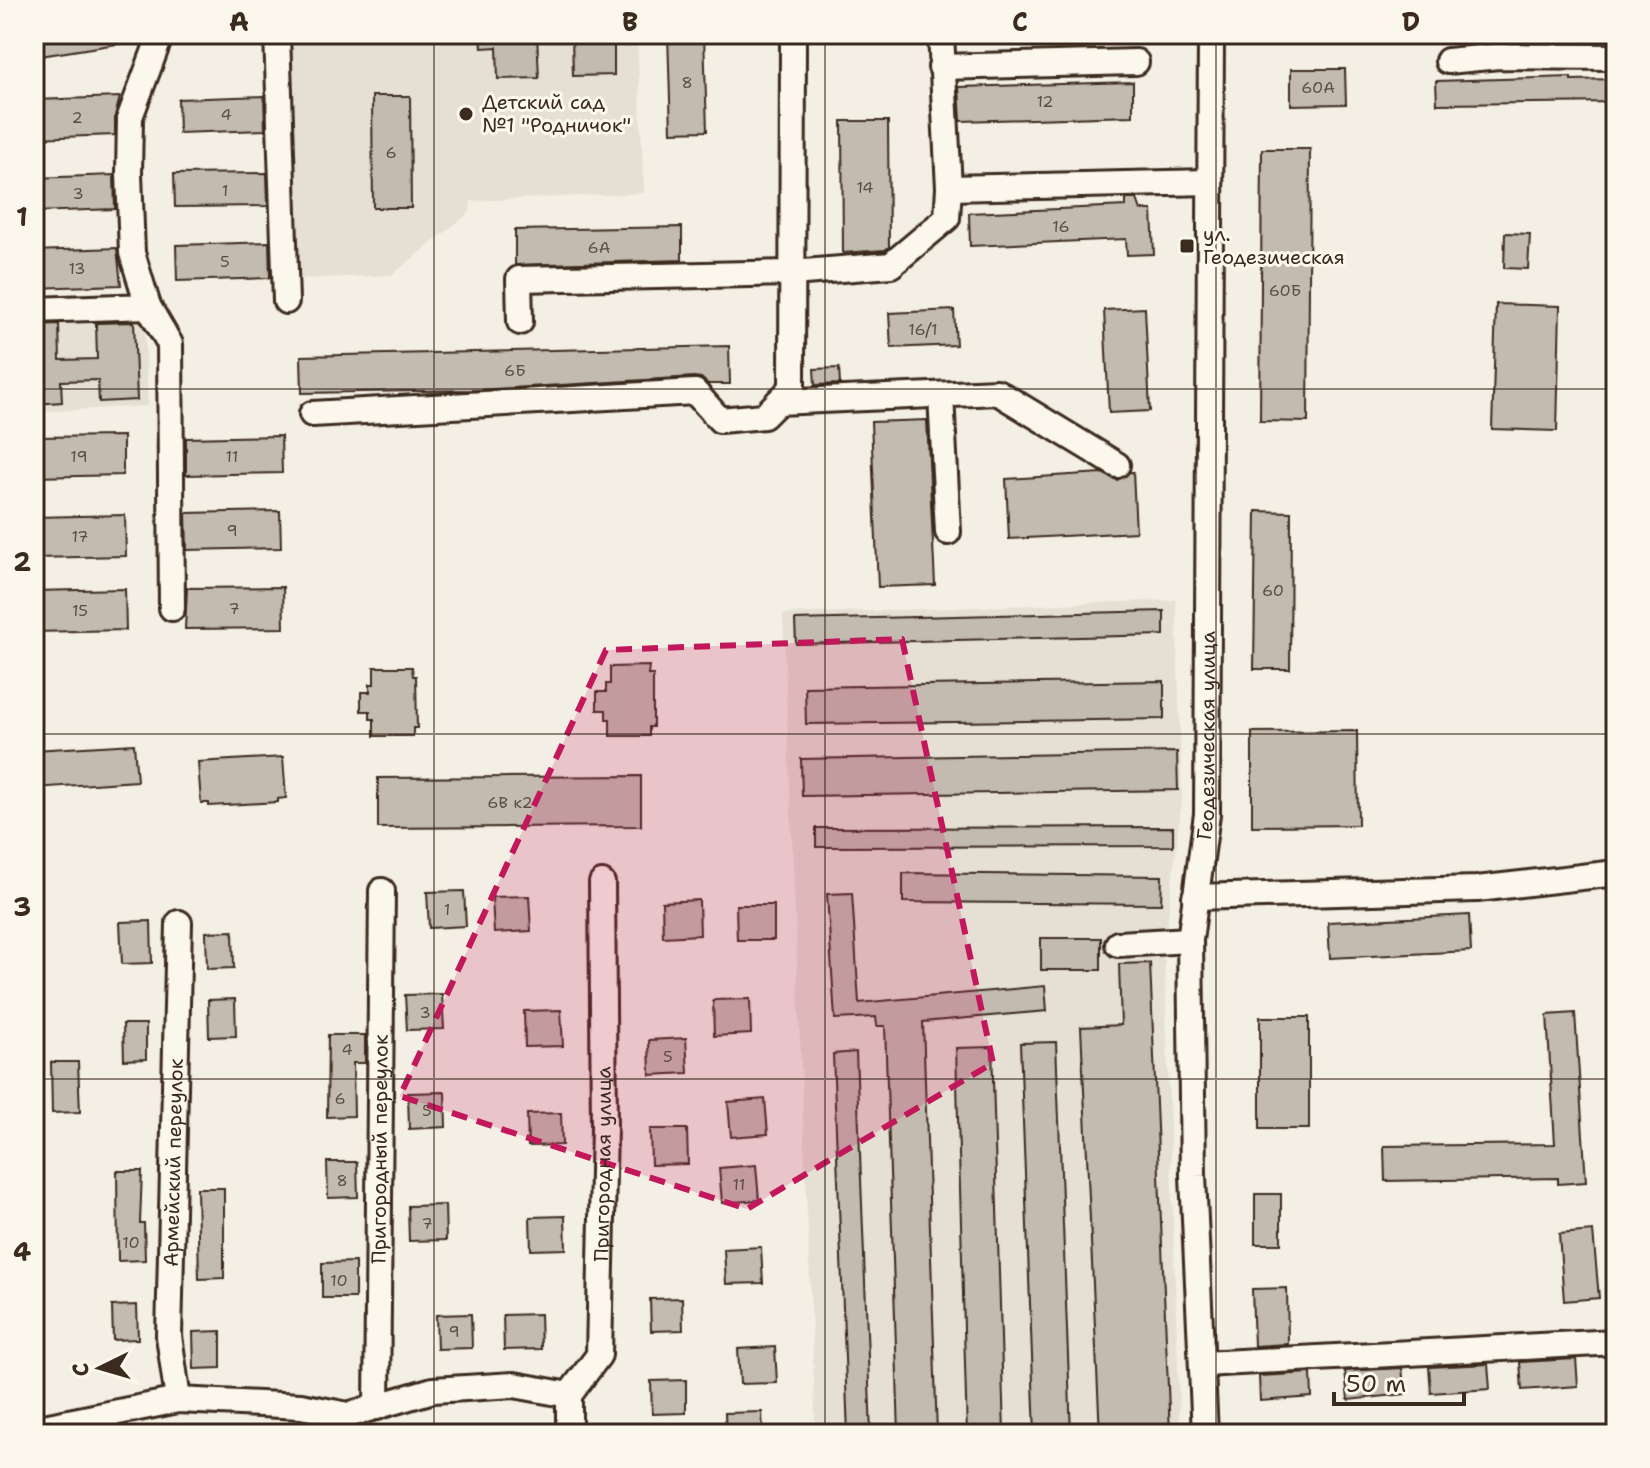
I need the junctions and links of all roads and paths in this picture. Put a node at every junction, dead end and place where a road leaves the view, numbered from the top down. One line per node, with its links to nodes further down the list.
1 (161, 34): 15 (street)
2 (277, 34): 14 (street)
3 (793, 34): 13 (street)
4 (941, 34): 10 (street)
5 (1211, 34): 11 (street, Геодезическая улица)
6 (1501, 45): 7 (street); 8 (street)
7 (1616, 57)
8 (1448, 61)
9 (1136, 62): 10 (street)
10 (941, 67): 12 (street)
11 (1210, 182): 12 (street); 27 (street, Геодезическая улица)
12 (949, 188): 13 (street)
13 (792, 273): 17 (street); 19 (street)
14 (286, 301)
15 (148, 306): 16 (street); 23 (street)
16 (34, 310)
17 (520, 322)
18 (941, 395): 19 (street); 21 (street); 22 (street)
19 (778, 402): 20 (street)
20 (312, 414)
21 (1117, 465)
22 (948, 532)
23 (172, 608)
24 (1616, 873): 27 (street)
25 (602, 883): 33 (street, Пригородная улица)
26 (382, 891): 35 (street, Пригородный переулок)
27 (1195, 897): 29 (street, Геодезическая улица)
28 (179, 923): 34 (street, Армейский переулок)
29 (1190, 940): 30 (street); 32 (street, Геодезическая улица)
30 (1118, 944)
31 (1616, 1342): 32 (street)
32 (1203, 1364): 39 (street, Геодезическая улица)
33 (569, 1395): 35 (street); 38 (street)
34 (178, 1400): 36 (street); 37 (street)
35 (377, 1407): 36 (street)
36 (331, 1424)
37 (34, 1429)
38 (569, 1434)
39 (1205, 1434)

